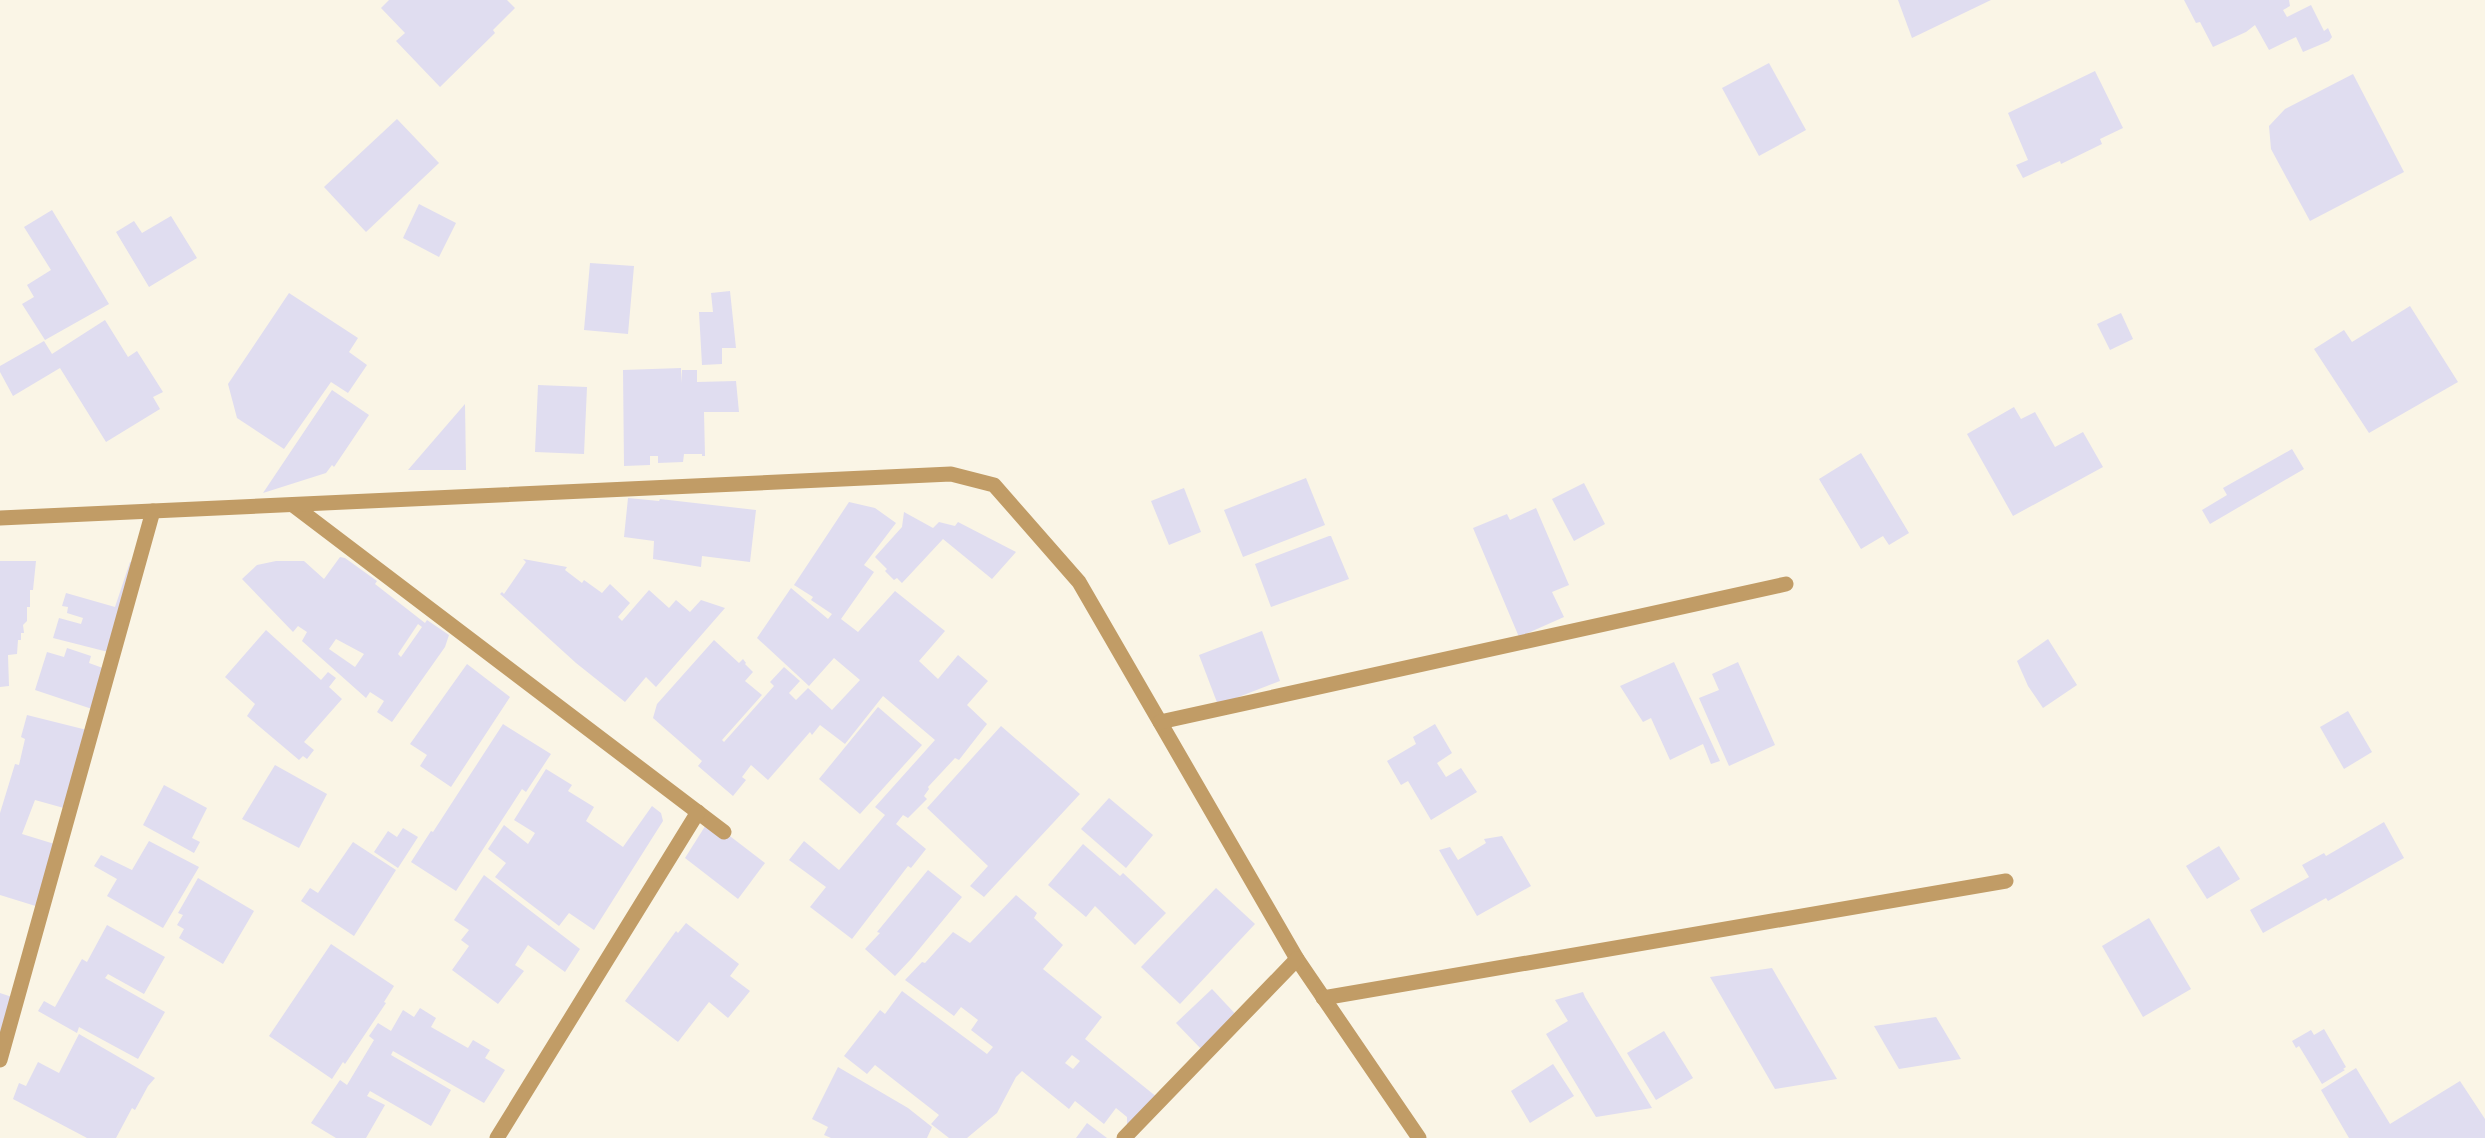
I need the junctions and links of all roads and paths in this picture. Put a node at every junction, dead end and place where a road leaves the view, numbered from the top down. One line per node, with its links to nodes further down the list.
1 (294, 505): 2 (street); 5 (street); 6 (street)
2 (153, 511): 3 (street); 11 (street)
3 (0, 518)
4 (1786, 584): 5 (street)
5 (1160, 722): 9 (street)
6 (698, 812): 7 (street); 12 (street)
7 (724, 832)
8 (2006, 881): 10 (street)
9 (1297, 959): 10 (street); 13 (street)
10 (1323, 998): 14 (street)
11 (0, 1060)
12 (497, 1138)
13 (1124, 1138)
14 (1419, 1138)

